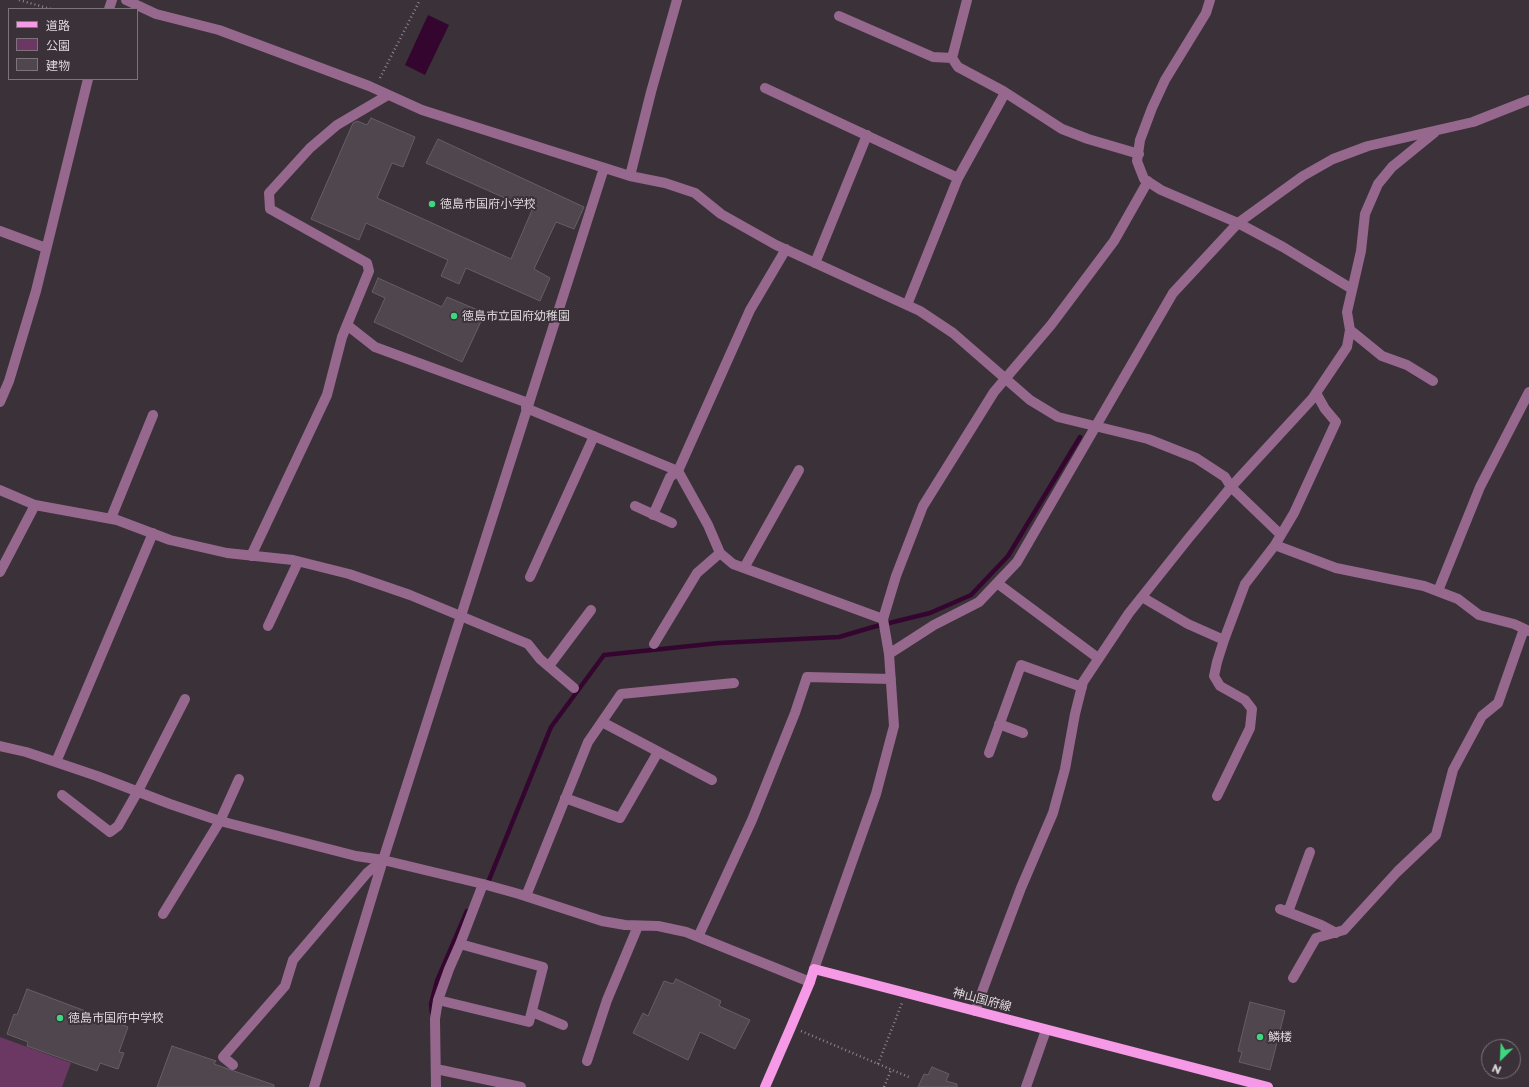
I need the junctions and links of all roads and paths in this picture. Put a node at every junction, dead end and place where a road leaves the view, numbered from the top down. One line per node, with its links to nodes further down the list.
1 (19, 0): 7 (path)
2 (126, 0): 11 (street)
3 (420, 0): 11 (path)
4 (677, 0): 20 (street)
5 (967, 0): 9 (street)
6 (1210, 0): 18 (street)
7 (47, 8)
8 (839, 16): 9 (street)
9 (952, 58): 13 (street)
10 (88, 80): 25 (street)
11 (373, 88): 14 (street)
12 (765, 88): 17 (street)
13 (1005, 93): 18 (street); 21 (street)
14 (388, 95): 19 (street); 30 (street)
15 (1529, 100): 16 (street)
16 (1437, 131): 23 (street); 28 (street)
17 (866, 135): 21 (street); 27 (street)
18 (1139, 154): 22 (street)
19 (604, 168): 20 (street); 37 (street)
20 (630, 176): 26 (street)
21 (958, 178): 29 (street)
22 (1148, 181): 23 (street); 32 (street)
23 (1238, 223): 28 (street); 39 (street)
24 (0, 231): 25 (street)
25 (46, 248): 36 (street)
26 (786, 249): 27 (street); 42 (street)
27 (815, 263): 29 (street)
28 (1352, 289): 31 (street)
29 (907, 305): 32 (street)
30 (347, 325): 37 (street); 54 (street)
31 (1350, 330): 33 (street); 35 (street)
32 (1006, 379): 39 (street); 64 (street)
33 (1433, 381)
34 (1529, 392): 60 (street)
35 (1316, 393): 43 (street); 51 (street)
36 (0, 402)
37 (527, 406): 40 (street); 63 (street)
38 (153, 415): 48 (street)
39 (1096, 425): 43 (street); 59 (street)
40 (594, 436): 42 (street); 58 (street)
41 (799, 470): 56 (street)
42 (678, 471): 47 (street); 53 (street)
43 (1231, 487): 51 (street); 61 (street)
44 (0, 490): 45 (street)
45 (35, 506): 48 (street); 57 (street)
46 (635, 506): 47 (street)
47 (653, 514): 49 (street)
48 (111, 518): 50 (street)
49 (672, 523)
50 (153, 533): 54 (street); 83 (street)
51 (1281, 535): 52 (street)
52 (1275, 545): 60 (street); 67 (street)
53 (720, 553): 56 (street); 68 (street)
54 (250, 556): 55 (street)
55 (298, 562): 63 (street); 65 (street)
56 (744, 568): 64 (street)
57 (0, 572)
58 (530, 577)
59 (997, 582): 69 (street); 70 (street)
60 (1438, 591): 66 (street)
61 (1142, 597): 67 (street); 70 (street)
62 (591, 610): 71 (street)
63 (461, 616): 71 (street); 92 (street)
64 (884, 622): 69 (street)
65 (268, 626)
66 (1526, 630): 97 (street)
67 (1224, 640): 88 (street)
68 (654, 644)
69 (889, 654): 72 (street)
70 (1098, 658): 74 (street)
71 (549, 666): 75 (street)
72 (891, 679): 98 (street); 100 (street)
73 (734, 684): 77 (street)
74 (1082, 686): 78 (street); 105 (street)
75 (574, 688)
76 (185, 699): 86 (street)
77 (602, 722): 81 (street); 89 (street)
78 (999, 724): 79 (street); 82 (street)
79 (1023, 733)
80 (0, 746): 83 (street)
81 (658, 752): 85 (street); 89 (street)
82 (989, 753)
83 (56, 762): 86 (street)
84 (239, 778): 90 (street)
85 (712, 780)
86 (138, 791): 87 (street); 90 (street)
87 (62, 795)
88 (1217, 796)
89 (565, 798): 94 (street)
90 (220, 821): 92 (street); 95 (street)
91 (1310, 852): 97 (street)
92 (383, 860): 93 (street); 112 (street); 116 (street)
93 (483, 884): 94 (street); 99 (street)
94 (526, 896): 96 (street)
95 (164, 914)
96 (638, 926): 98 (street); 110 (street)
97 (1336, 932): 101 (street)
98 (698, 937): 102 (street)
99 (460, 944): 104 (street); 106 (street)
100 (814, 969): 102 (main road); 103 (main road, 神山国府線)
101 (1293, 978)
102 (810, 982): 108 (main road)
103 (906, 993): 105 (main road, 神山国府線); 111 (path)
104 (438, 1000): 106 (street); 113 (street)
105 (975, 1011): 109 (main road, 神山国府線)
106 (532, 1012): 107 (street)
107 (563, 1025)
108 (791, 1027): 111 (path); 119 (main road)
109 (1046, 1030): 121 (street); 122 (main road, 神山国府線)
110 (587, 1060)
111 (878, 1064): 114 (path)
112 (233, 1065)
113 (436, 1069): 117 (street); 118 (street)
114 (891, 1070): 115 (path); 120 (path)
115 (911, 1078)
116 (314, 1087)
117 (436, 1087)
118 (521, 1087)
119 (765, 1087)
120 (884, 1087)
121 (1026, 1087)
122 (1268, 1087)

